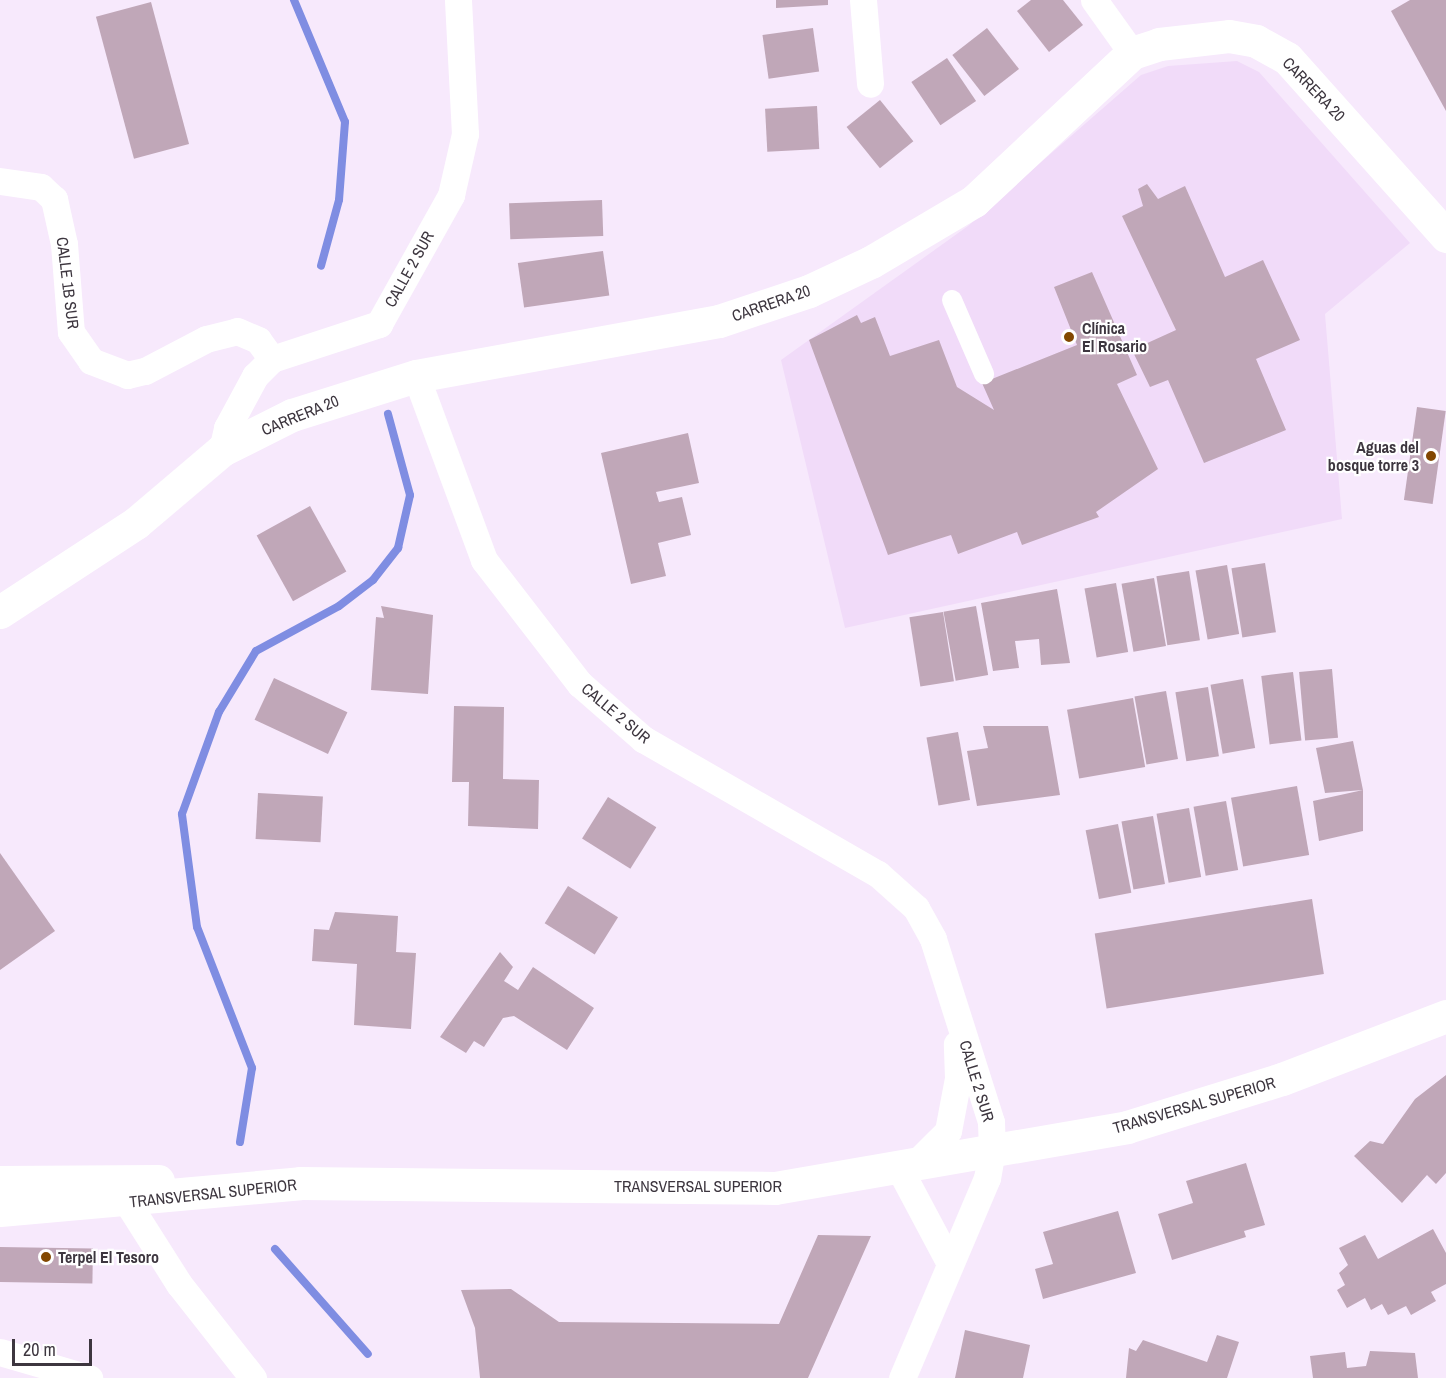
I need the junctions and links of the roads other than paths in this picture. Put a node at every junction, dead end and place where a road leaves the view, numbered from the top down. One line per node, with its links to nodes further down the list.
1 (458, 0): 9 (street, CALLE 2 SUR)
2 (863, 0): 5 (street)
3 (1094, 0): 4 (street)
4 (1132, 53): 7 (main road, CARRERA 20); 11 (main road, CARRERA 20)
5 (870, 84)
6 (0, 182): 9 (street, CALLE 1B SUR)
7 (1446, 236)
8 (952, 300): 10 (street)
9 (272, 359): 12 (street)
10 (984, 374)
11 (417, 376): 12 (main road, CARRERA 20); 14 (street, CALLE 2 SUR)
12 (222, 450): 13 (main road, CARRERA 20)
13 (0, 612)
14 (956, 1013): 16 (street, CALLE 2 SUR); 17 (street, CALLE 2 SUR)
15 (1446, 1016): 16 (main road, TRANSVERSAL SUPERIOR)
16 (992, 1150): 17 (main road, TRANSVERSAL SUPERIOR); 22 (street, CALLE 2 SUR)
17 (907, 1165): 19 (main road, TRANSVERSAL SUPERIOR); 22 (street)
18 (0, 1182): 19 (main road)
19 (292, 1184): 20 (main road, TRANSVERSAL SUPERIOR)
20 (127, 1202): 21 (main road, TRANSVERSAL SUPERIOR); 25 (street)
21 (0, 1210)
22 (950, 1263): 26 (street, CALLE 2 SUR)
23 (0, 1352): 24 (street)
24 (89, 1378)
25 (253, 1378)
26 (902, 1378)

